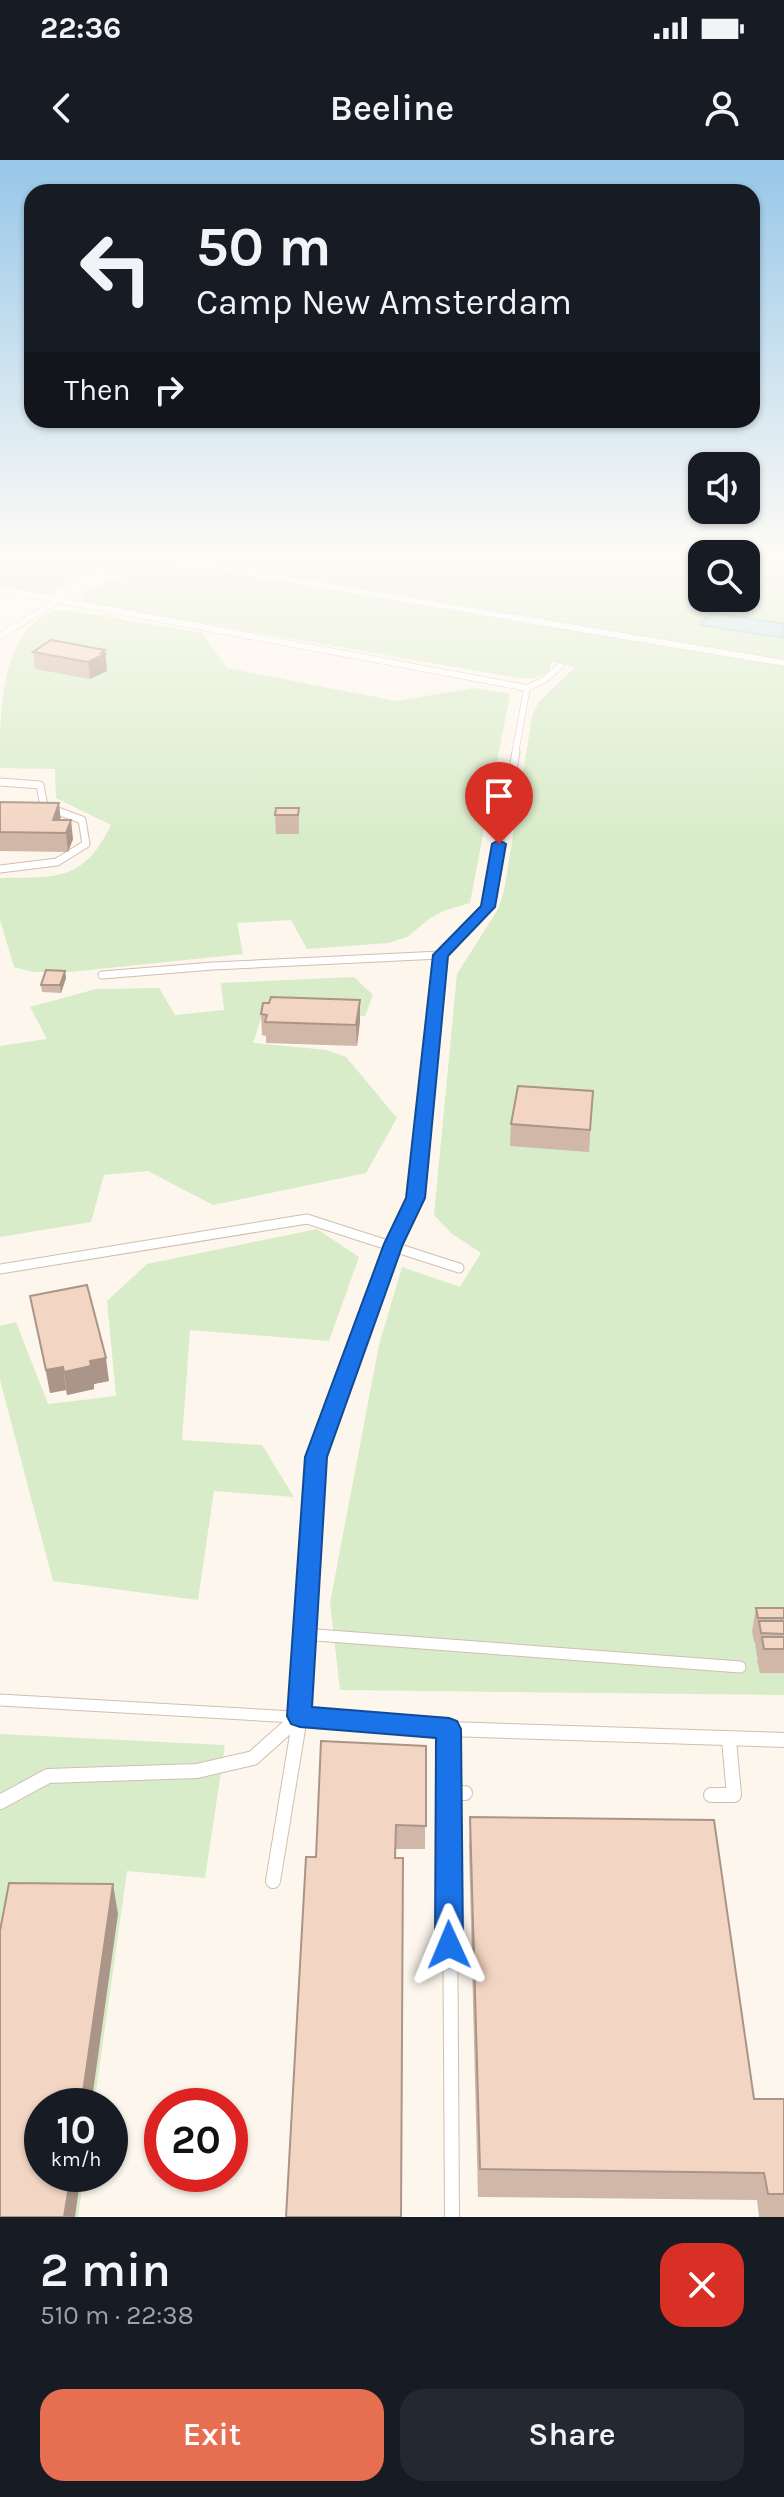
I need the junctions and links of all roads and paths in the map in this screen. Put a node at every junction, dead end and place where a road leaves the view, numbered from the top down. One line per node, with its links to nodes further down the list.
1 (318, 649): 5 (lane)
2 (701, 649): 3 (lane)
3 (784, 663)
4 (560, 666): 5 (lane)
5 (527, 688): 8 (lane)
6 (0, 782): 7 (lane)
7 (0, 869)
8 (440, 955): 9 (lane); 10 (lane)
9 (102, 975)
10 (394, 1244): 11 (lane); 12 (lane); 13 (lane)
11 (459, 1268)
12 (0, 1269)
13 (303, 1634): 14 (lane); 16 (lane)
14 (740, 1667)
15 (0, 1700): 16 (lane)
16 (300, 1716): 17 (lane); 23 (lane); 24 (lane)
17 (449, 1729): 18 (lane); 20 (lane)
18 (729, 1740): 19 (lane); 22 (lane)
19 (784, 1740)
20 (448, 1793): 21 (lane); 25 (lane)
21 (465, 1793)
22 (711, 1795)
23 (0, 1802)
24 (273, 1881)
25 (452, 2217)

